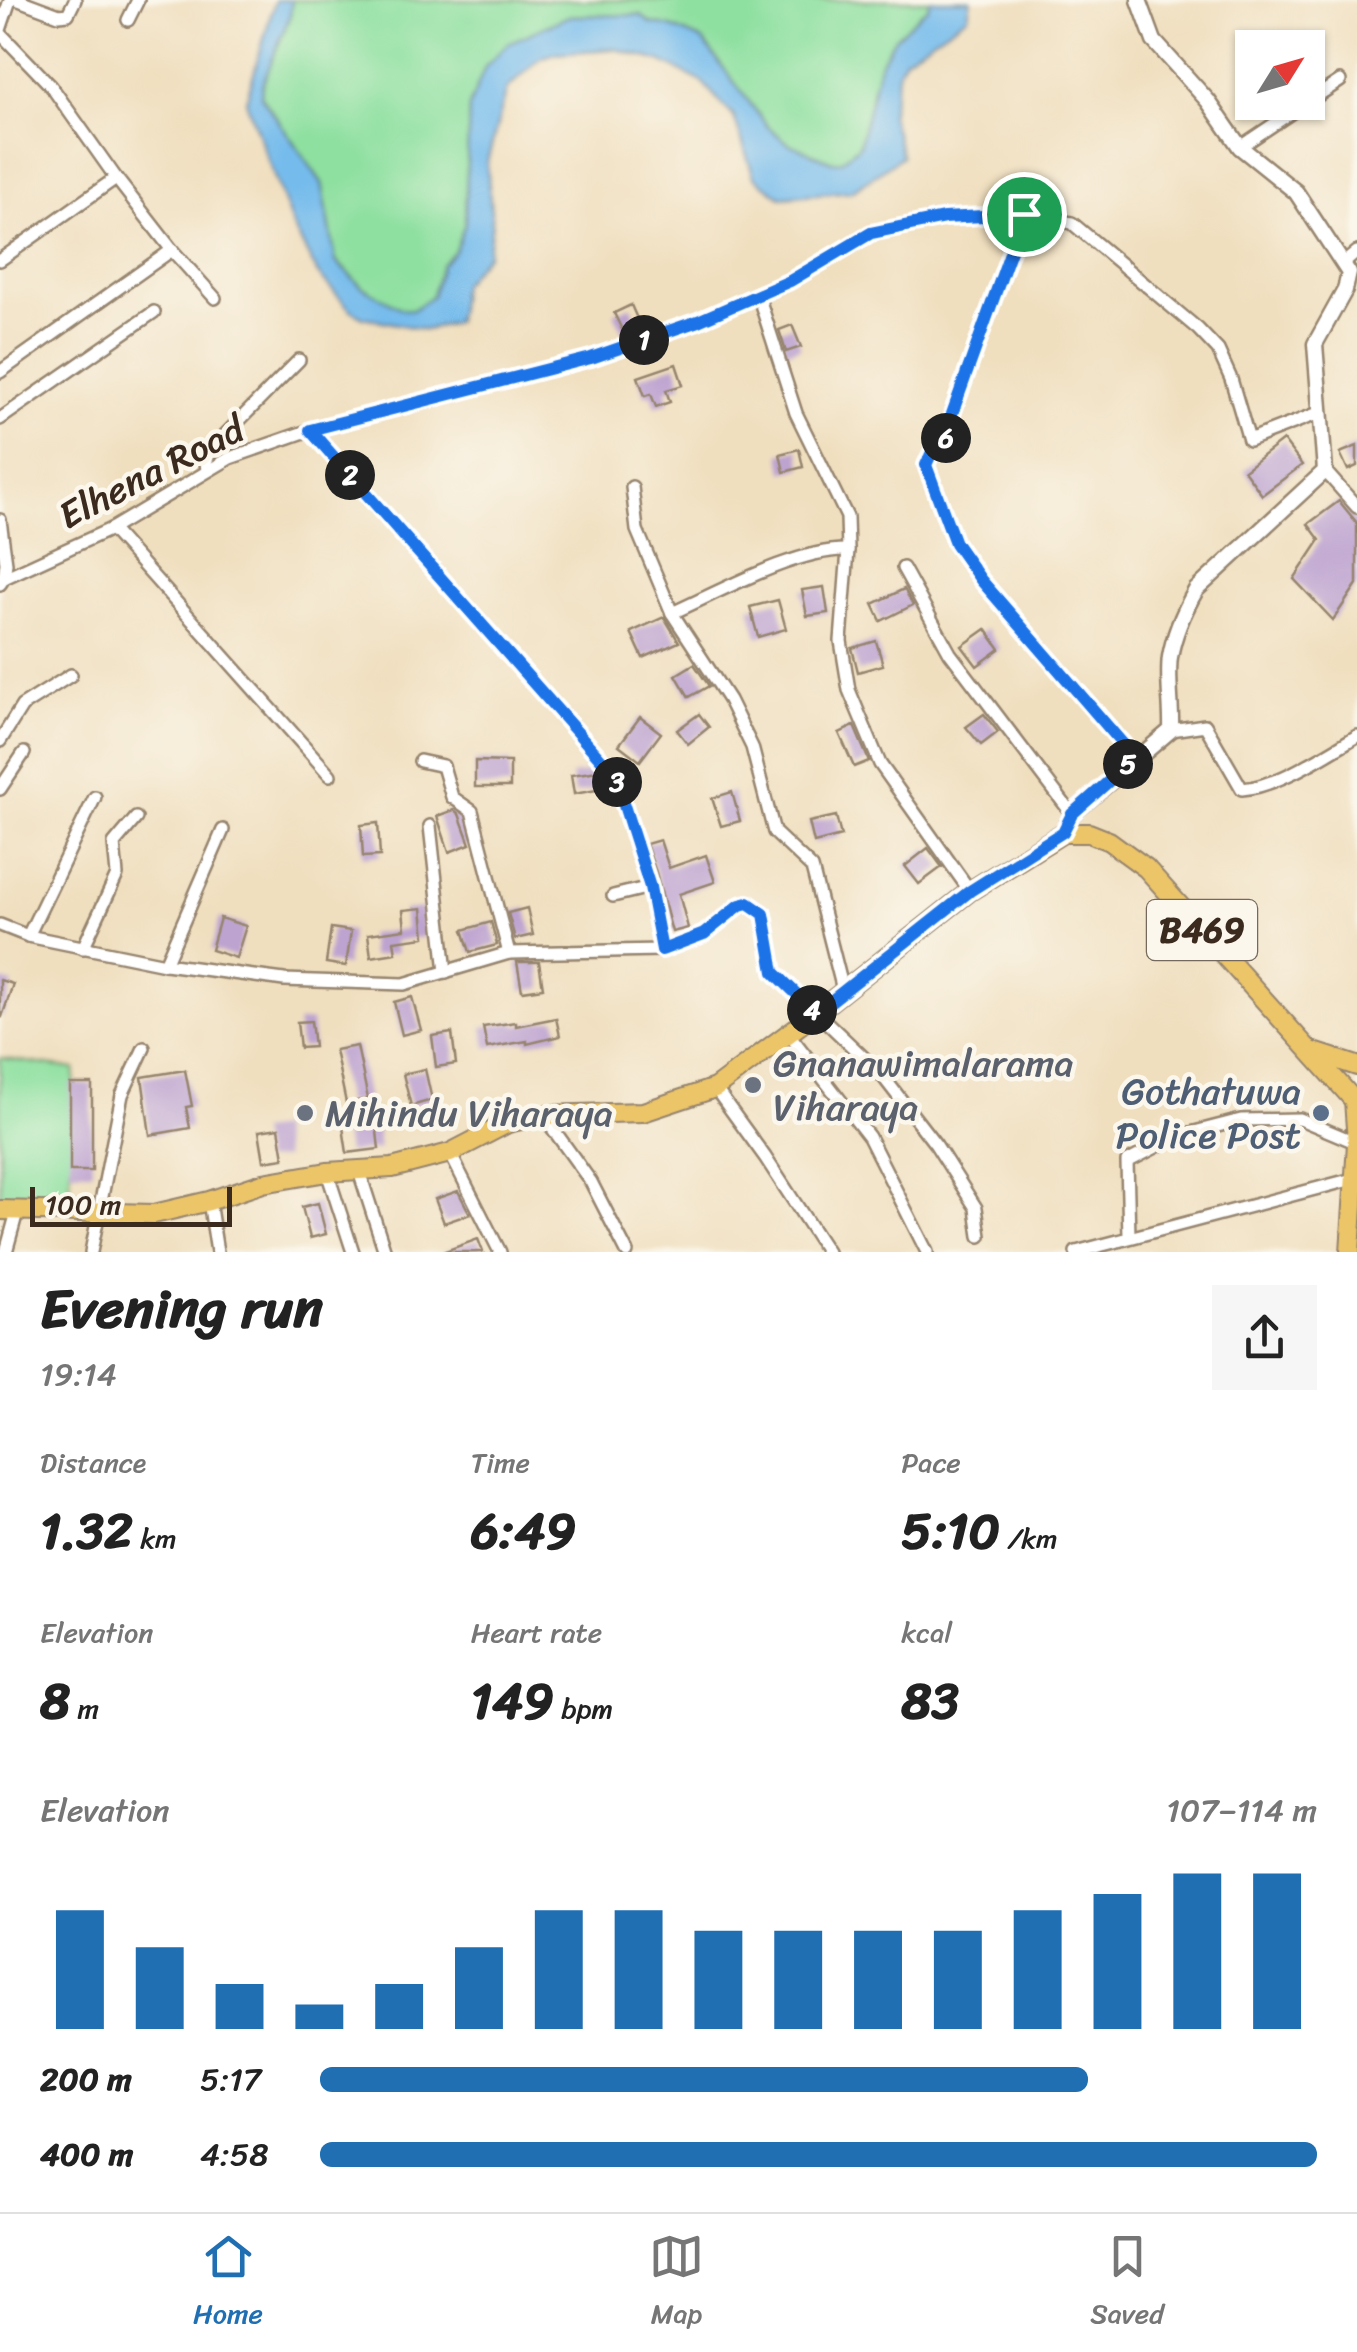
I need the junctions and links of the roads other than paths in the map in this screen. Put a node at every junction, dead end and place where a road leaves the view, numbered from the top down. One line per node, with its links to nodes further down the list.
1 (10, 0): 7 (street)
2 (19, 0): 3 (street)
3 (75, 0)
4 (138, 0): 6 (street)
5 (1139, 0): 11 (street)
6 (128, 20)
7 (0, 32): 12 (street)
8 (1340, 81): 9 (street)
9 (1325, 91)
10 (1280, 120): 11 (street)
11 (1240, 146): 17 (street)
12 (116, 178): 14 (street); 16 (street)
13 (1024, 214): 18 (street, Elhena Road); 24 (street, Elhena Road); 42 (street)
14 (172, 250): 20 (street); 23 (street)
15 (1357, 252): 17 (street)
16 (0, 260)
17 (1344, 264): 19 (street)
18 (758, 294): 26 (street, Elhena Road); 33 (street)
19 (1351, 294): 24 (street)
20 (216, 298)
21 (154, 312): 25 (street)
22 (300, 360): 27 (street)
23 (0, 372)
24 (1319, 413): 28 (street)
25 (0, 419)
26 (310, 430): 27 (street, Elhena Road); 52 (street)
27 (208, 471): 32 (street, Elhena Road)
28 (1325, 471): 30 (street); 38 (street)
29 (632, 487): 36 (street)
30 (1357, 508)
31 (1, 529): 35 (street)
32 (111, 529): 35 (street, Elhena Road); 44 (street)
33 (848, 550): 36 (street); 53 (street)
34 (903, 568): 47 (street)
35 (2, 581)
36 (672, 613): 62 (street)
37 (71, 675): 40 (street)
38 (1170, 730): 39 (street); 42 (street)
39 (1357, 736)
40 (0, 741)
41 (24, 753): 45 (street)
42 (1135, 758): 47 (street)
43 (420, 762): 59 (street)
44 (330, 775)
45 (0, 789)
46 (95, 797): 56 (street)
47 (1072, 814): 51 (street)
48 (136, 818): 57 (street)
49 (430, 826): 61 (street)
50 (223, 830): 60 (street)
51 (1063, 832): 53 (main road); 66 (main road, B469)
52 (650, 887): 54 (street); 58 (street)
53 (970, 891): 62 (main road)
54 (613, 896)
55 (0, 925): 56 (street)
56 (28, 936): 57 (street)
57 (83, 948): 60 (street)
58 (662, 950): 59 (street); 63 (street)
59 (509, 953): 61 (street)
60 (165, 964): 61 (street)
61 (446, 972)
62 (844, 990): 63 (main road)
63 (816, 1013): 64 (main road); 79 (street)
64 (788, 1034): 68 (main road); 89 (street)
65 (144, 1048): 78 (street)
66 (1310, 1051): 67 (main road); 69 (main road, B469)
67 (1357, 1066): 69 (main road)
68 (715, 1088): 70 (main road); 88 (street)
69 (1354, 1099): 71 (main road)
70 (543, 1115): 72 (main road); 87 (street)
71 (1357, 1143): 75 (main road); 80 (street)
72 (450, 1153): 73 (main road); 86 (street)
73 (358, 1171): 74 (main road); 85 (street)
74 (327, 1172): 76 (main road); 84 (street)
75 (1353, 1178): 80 (street); 91 (main road)
76 (209, 1201): 78 (main road); 83 (street)
77 (8, 1211): 78 (main road); 81 (street)
78 (97, 1214): 82 (street)
79 (980, 1236)
80 (1129, 1236): 90 (street)
81 (6, 1252)
82 (90, 1252)
83 (217, 1252)
84 (353, 1252)
85 (385, 1252)
86 (500, 1252)
87 (627, 1252)
88 (826, 1252)
89 (927, 1252)
90 (1076, 1252)
91 (1350, 1252)

